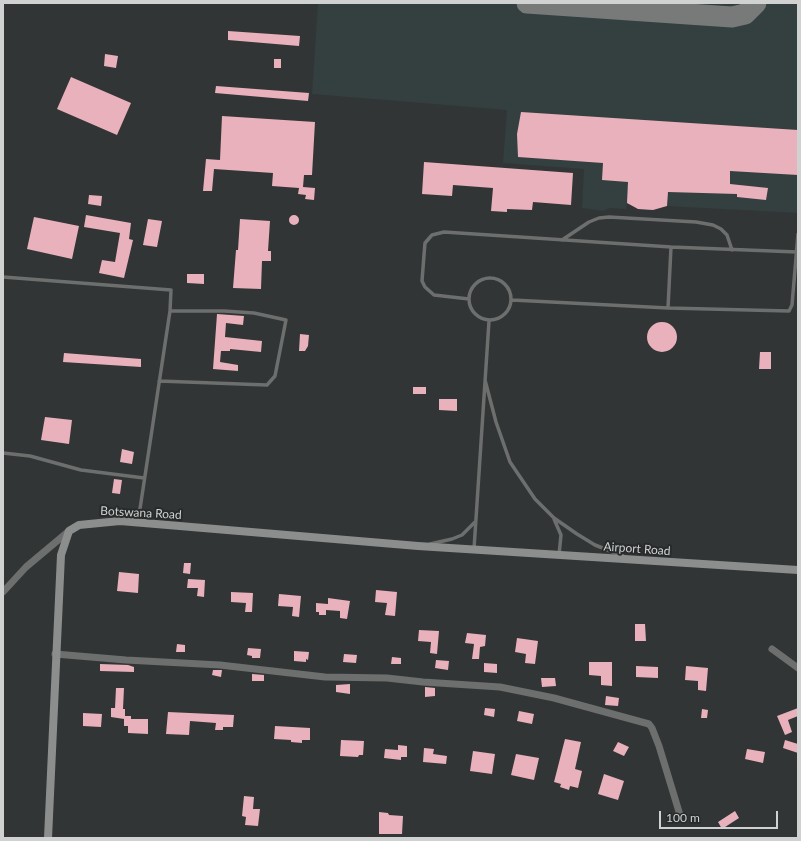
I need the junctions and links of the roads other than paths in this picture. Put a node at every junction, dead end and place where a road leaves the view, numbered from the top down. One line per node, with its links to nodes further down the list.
1 (798, 234): 5 (lane)
2 (562, 240): 3 (lane); 4 (lane); 7 (lane)
3 (671, 247): 4 (lane); 9 (lane)
4 (732, 250): 5 (lane)
5 (797, 252): 9 (lane)
6 (3, 277): 10 (lane)
7 (468, 299): 8 (lane); 11 (lane)
8 (512, 300): 9 (lane); 11 (lane)
9 (668, 308)
10 (170, 311): 13 (lane); 13 (lane)
11 (489, 321): 12 (lane)
12 (485, 380): 16 (lane); 17 (lane)
13 (159, 381): 15 (lane)
14 (3, 453): 15 (lane)
15 (144, 478): 18 (lane)
16 (554, 518): 22 (lane); 23 (lane)
17 (476, 521): 20 (lane); 21 (lane)
18 (138, 523): 19 (street, Botswana Road); 20 (street, Botswana Road)
19 (68, 531): 25 (street); 27 (street)
20 (418, 546): 21 (street, Botswana Road)
21 (474, 550): 22 (street, Airport Road)
22 (559, 554): 23 (street, Airport Road)
23 (636, 561): 24 (street, Airport Road)
24 (798, 570)
25 (3, 592)
26 (772, 650): 28 (street)
27 (55, 654): 29 (street); 30 (street)
28 (798, 668)
29 (680, 815)
30 (48, 838)

